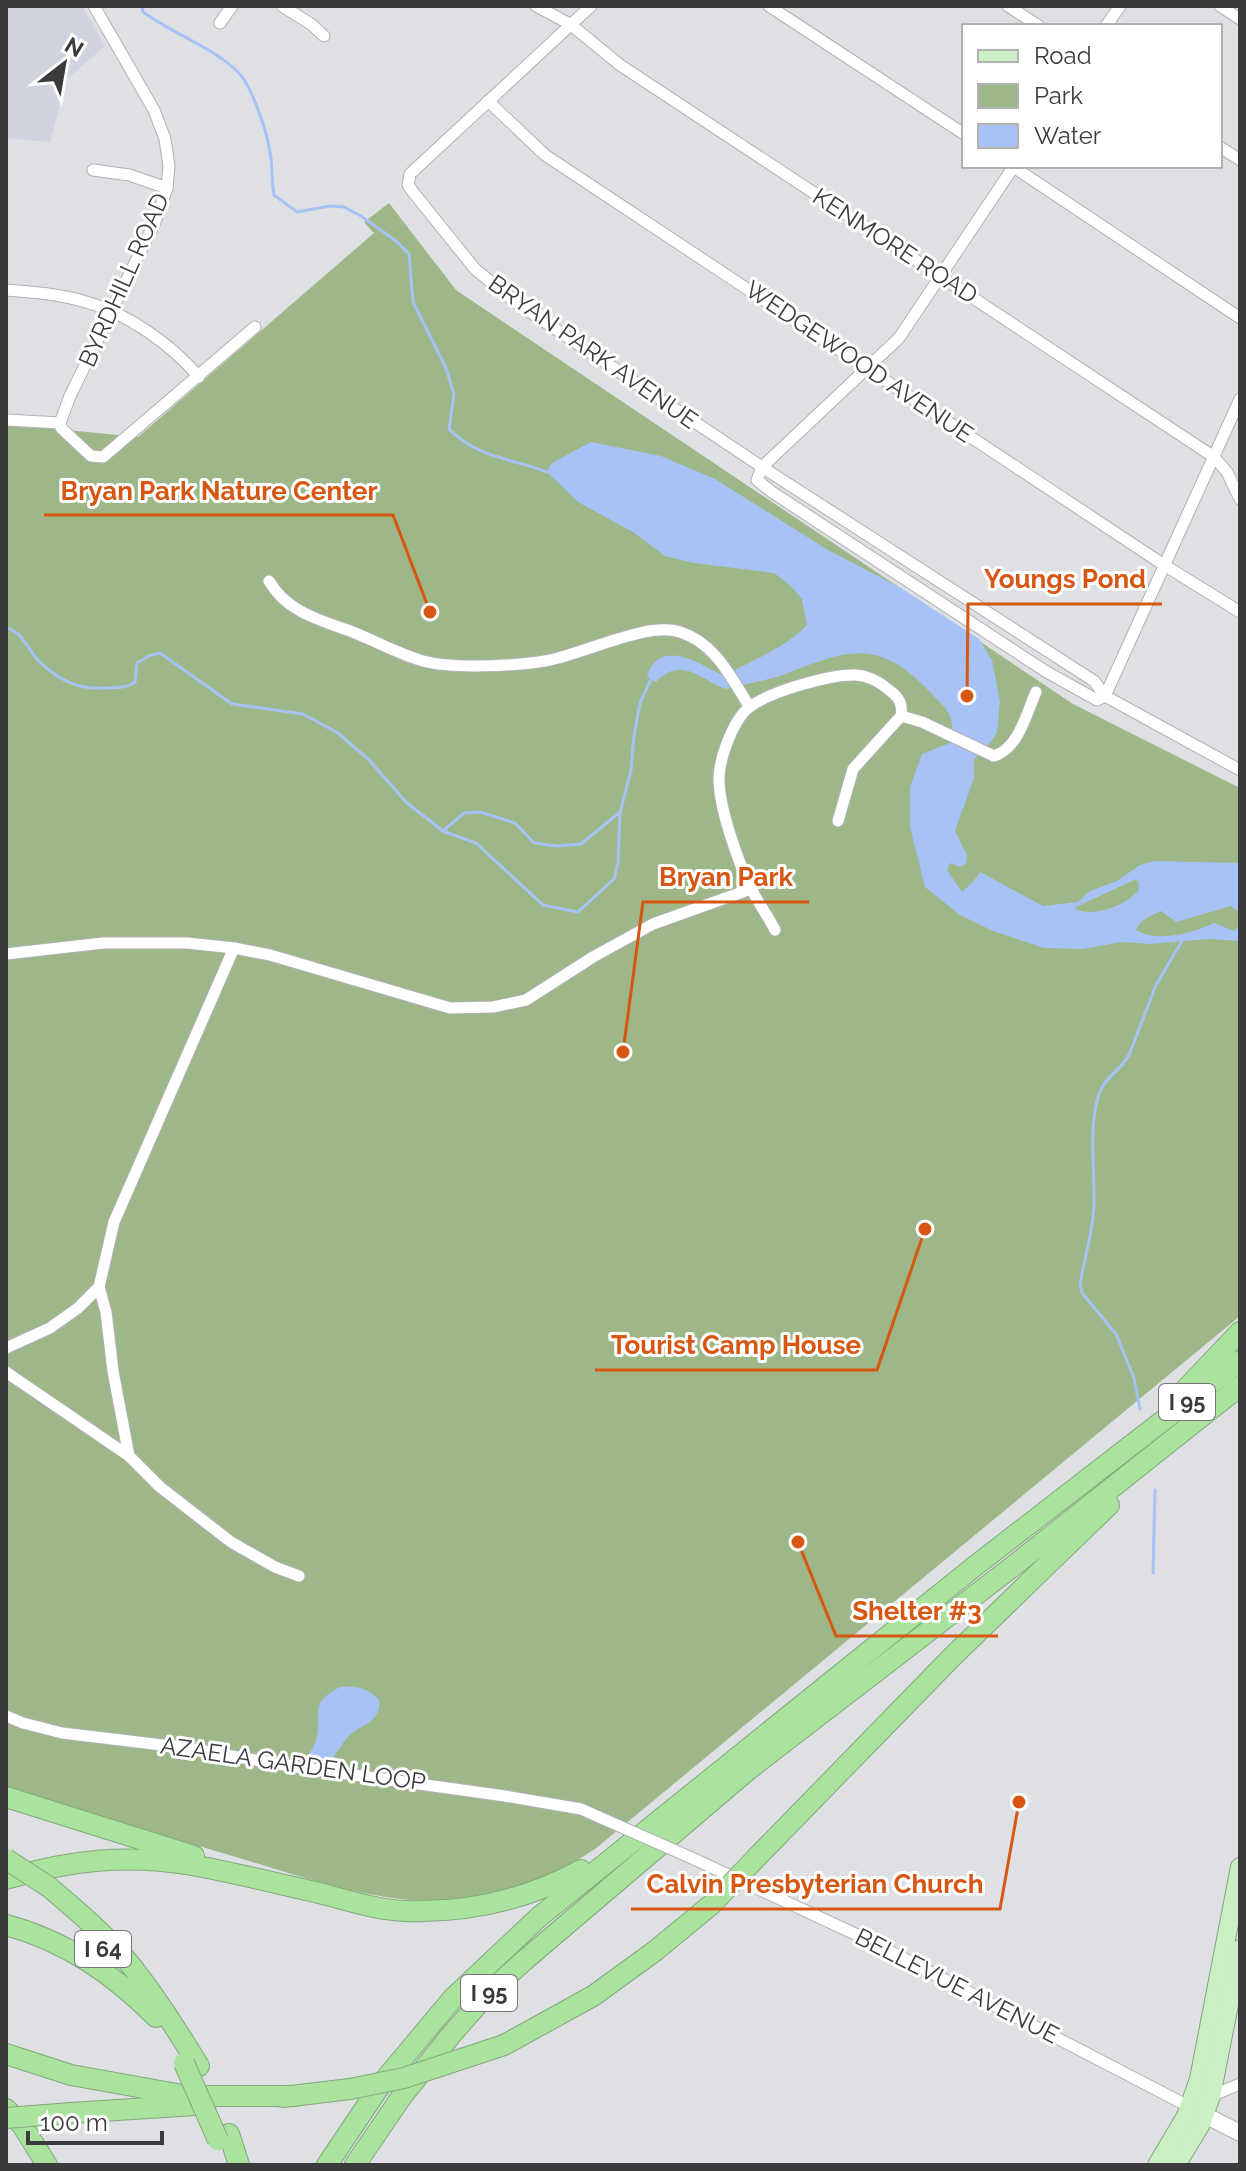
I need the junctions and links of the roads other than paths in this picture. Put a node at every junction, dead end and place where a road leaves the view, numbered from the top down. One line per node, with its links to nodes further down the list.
1 (94, 6): 23 (street, BYRDHILL ROAD)
2 (232, 6): 11 (street)
3 (282, 6): 15 (street)
4 (536, 6): 12 (street, KENMORE ROAD)
5 (591, 6): 12 (street)
6 (769, 6): 17 (street)
7 (1008, 6): 13 (street)
8 (1120, 6): 14 (street)
9 (1220, 6): 10 (street)
10 (1240, 19)
11 (220, 23)
12 (570, 24): 16 (street); 24 (street, KENMORE ROAD)
13 (1036, 24)
14 (1107, 24)
15 (324, 36)
16 (488, 101): 29 (street, WEDGEWOOD AVENUE); 35 (street, BRYAN PARK AVENUE)
17 (962, 133)
18 (1222, 148): 19 (street)
19 (1240, 160)
20 (1012, 168): 24 (street)
21 (1016, 168): 27 (street)
22 (93, 170): 23 (street)
23 (167, 188): 26 (street, BYRDHILL ROAD)
24 (940, 276): 29 (street); 34 (street, KENMORE ROAD)
25 (6, 290): 26 (street)
26 (112, 311): 30 (street); 33 (street, BYRDHILL ROAD)
27 (1240, 318)
28 (255, 327): 30 (street)
29 (869, 368): 35 (street); 37 (street, WEDGEWOOD AVENUE)
30 (199, 377): 33 (street)
31 (1240, 399): 34 (street)
32 (6, 420): 33 (street)
33 (60, 423)
34 (1214, 457): 36 (street, KENMORE ROAD); 37 (street)
35 (762, 467): 41 (street, BRYAN PARK AVENUE); 41 (street, BRYAN PARK AVENUE)
36 (1240, 499)
37 (1164, 565): 39 (street, WEDGEWOOD AVENUE); 41 (street)
38 (269, 581): 42 (street)
39 (1240, 612)
40 (1036, 692): 43 (street)
41 (1105, 696): 44 (street, BRYAN PARK AVENUE)
42 (749, 706): 43 (street); 46 (street)
43 (901, 716): 45 (street)
44 (1240, 770)
45 (838, 821)
46 (751, 889): 47 (street); 48 (street)
47 (775, 930)
48 (234, 948): 49 (street); 50 (street)
49 (6, 954)
50 (99, 1287): 52 (street); 58 (street)
51 (1240, 1332): 57 (highway)
52 (6, 1348)
53 (1240, 1361): 57 (highway, I 95)
54 (6, 1372): 58 (street)
55 (1240, 1386): 56 (highway, I 95)
56 (1195, 1422): 75 (highway, bridge); 86 (highway, I 95)
57 (1134, 1443): 63 (highway, I 95)
58 (129, 1456): 59 (street)
59 (299, 1576)
60 (6, 1716): 62 (street, AZAELA GARDEN LOOP)
61 (6, 1797): 67 (highway)
62 (581, 1809): 78 (street, BELLEVUE AVENUE, bridge)
63 (624, 1848): 67 (highway); 85 (highway, I 95)
64 (6, 1861): 68 (highway, I 64, bridge)
65 (1240, 1867): 78 (main road)
66 (6, 1879): 67 (highway)
67 (285, 1885)
68 (44, 1888): 71 (highway, I 64); 73 (highway)
69 (6, 1925): 71 (highway)
70 (1240, 1949): 76 (main road)
71 (156, 2017): 73 (highway, I 64)
72 (6, 2054): 75 (highway)
73 (191, 2064): 81 (highway, I 64, bridge)
74 (1240, 2084): 76 (street)
75 (295, 2096): 79 (highway, bridge)
76 (1211, 2096): 78 (main road)
77 (6, 2109): 82 (highway)
78 (1198, 2111): 80 (street, BELLEVUE AVENUE); 87 (main road); 88 (main road)
79 (6, 2118)
80 (1240, 2133)
81 (224, 2137): 83 (highway, I 64); 84 (highway)
82 (47, 2165)
83 (226, 2165)
84 (239, 2165)
85 (327, 2165)
86 (355, 2165)
87 (1157, 2165)
88 (1176, 2165)

